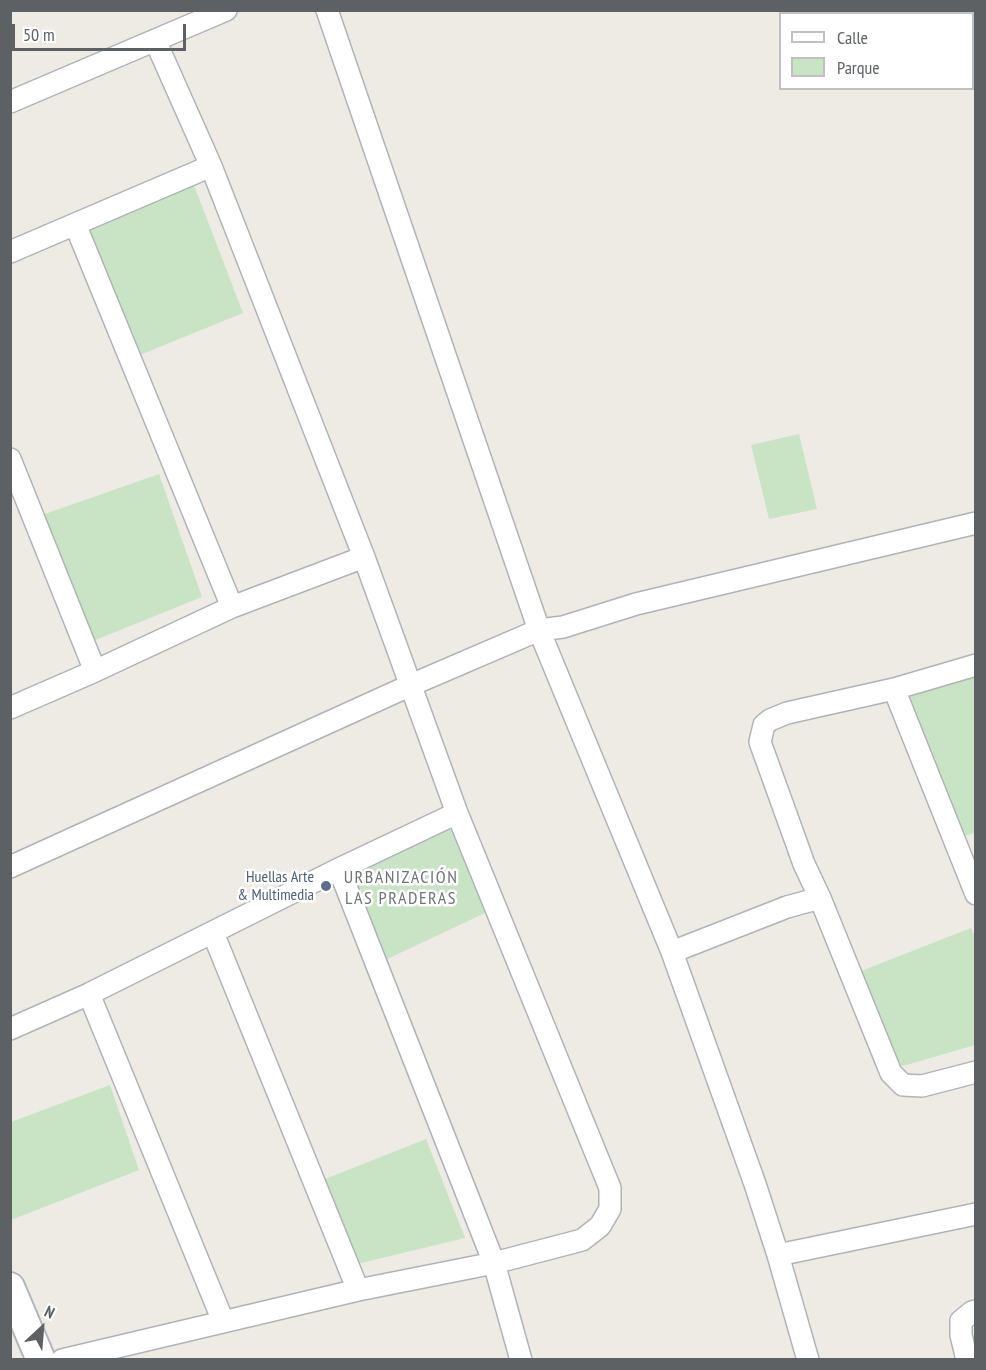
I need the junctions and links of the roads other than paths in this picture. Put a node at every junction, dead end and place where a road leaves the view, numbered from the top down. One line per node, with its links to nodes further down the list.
1 (226, 10): 3 (street)
2 (327, 10): 12 (street)
3 (155, 40): 4 (street); 5 (street)
4 (10, 102)
5 (211, 166): 6 (street); 10 (street)
6 (75, 224): 7 (street); 11 (street)
7 (10, 252)
8 (10, 459): 14 (street)
9 (975, 522): 12 (street)
10 (364, 557): 11 (street); 15 (street)
11 (232, 607): 14 (street)
12 (539, 630): 15 (street); 24 (street)
13 (975, 665): 16 (street)
14 (94, 671): 17 (street)
15 (411, 685): 18 (street); 19 (street)
16 (894, 689): 21 (street); 22 (street)
17 (10, 708)
18 (457, 813): 20 (street); 30 (street)
19 (12, 862)
20 (339, 870): 23 (street); 30 (street)
21 (975, 894)
22 (820, 898): 24 (street); 27 (street)
23 (213, 933): 25 (street); 32 (street)
24 (672, 952): 29 (street)
25 (89, 994): 26 (street); 34 (street)
26 (10, 1029)
27 (975, 1072)
28 (975, 1214): 29 (street)
29 (778, 1255): 38 (street)
30 (494, 1263): 32 (street); 37 (street)
31 (10, 1287): 35 (main road)
32 (358, 1290): 34 (street)
33 (975, 1311): 39 (street)
34 (223, 1321): 36 (street)
35 (41, 1359)
36 (62, 1359)
37 (521, 1359)
38 (808, 1359)
39 (968, 1359)

